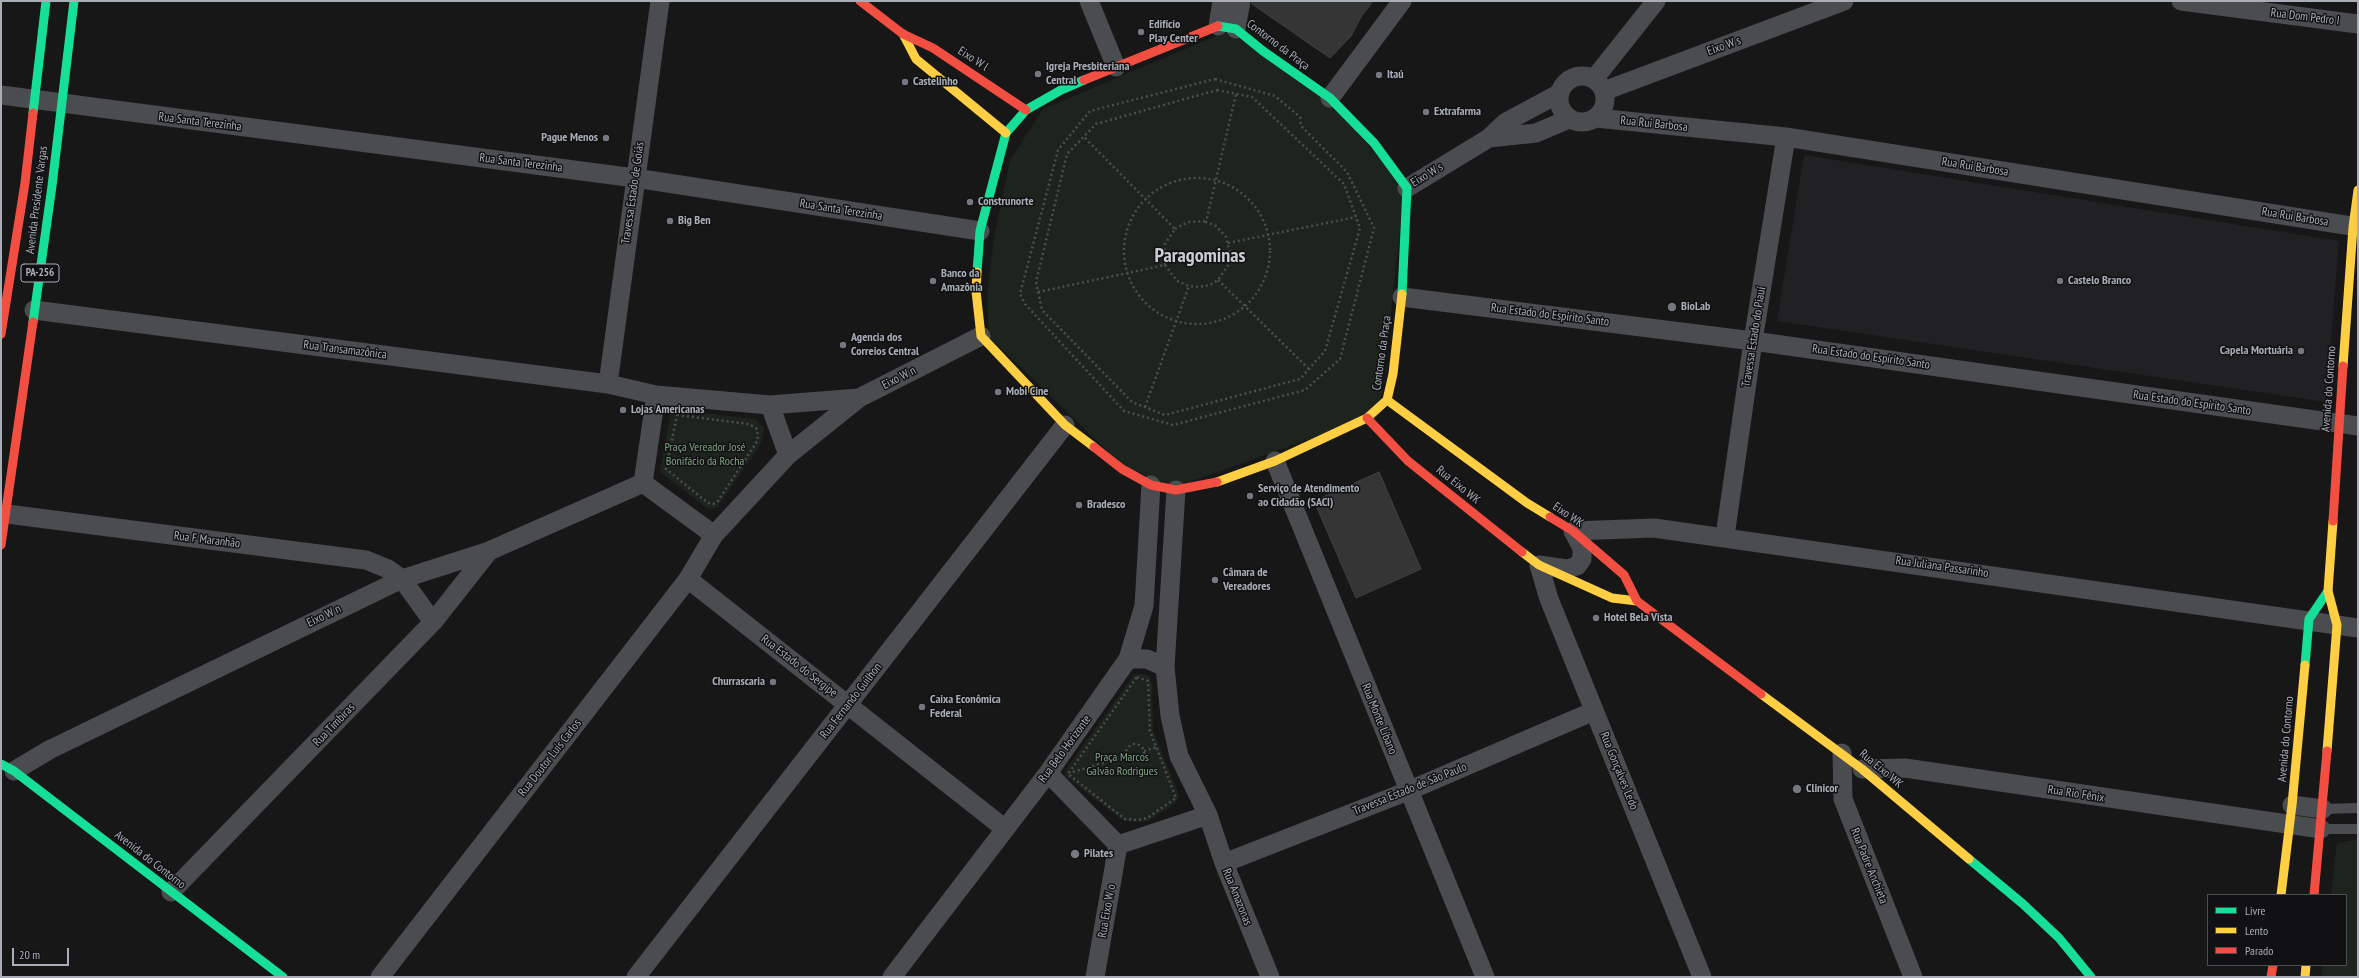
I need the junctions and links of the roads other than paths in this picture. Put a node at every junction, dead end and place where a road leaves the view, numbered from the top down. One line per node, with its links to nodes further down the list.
1 (46, 1): 19 (street, Avenida Presidente Vargas / PA-256)
2 (74, 1): 21 (street, Avenida Presidente Vargas / PA-256)
3 (660, 1): 28 (street, Travessa Estado de Goiás)
4 (860, 1): 14 (street, Eixo W l)
5 (1089, 1): 15 (street)
6 (1222, 1): 13 (street)
7 (1241, 1): 13 (street)
8 (1402, 1): 20 (street)
9 (1656, 1): 16 (street)
10 (1844, 1): 16 (street, Eixo W s)
11 (2181, 1): 12 (street, Rua Dom Pedro I)
12 (2358, 24)
13 (1227, 28): 15 (street); 20 (street, Contorno da Praça)
14 (903, 34): 22 (street, Eixo W l); 25 (street, Eixo W l)
15 (1116, 67): 22 (street)
16 (1599, 85): 17 (street, Eixo W s); 23 (street)
17 (1560, 93): 24 (street); 27 (street, Eixo W s)
18 (1, 95): 19 (street, Rua Santa Terezinha)
19 (34, 98): 21 (street, Rua Santa Terezinha); 35 (street, Avenida Presidente Vargas / PA-256)
20 (1330, 98): 29 (street, Contorno da Praça)
21 (61, 104): 28 (street, Rua Santa Terezinha); 34 (street, Avenida Presidente Vargas / PA-256)
22 (1026, 110): 25 (street)
23 (1596, 118): 24 (street, Eixo W s); 26 (street, Rua Rui Barbosa)
24 (1569, 119): 27 (street, Eixo W s)
25 (1006, 133): 32 (street)
26 (1786, 137): 31 (street, Rua Rui Barbosa); 37 (street, Travessa Estado do Piauí)
27 (1489, 138): 29 (street, Eixo W s)
28 (635, 178): 32 (street, Rua Santa Terezinha); 38 (street, Travessa Estado de Goiás)
29 (1407, 188): 33 (street, Contorno da Praça)
30 (2358, 190): 31 (street, Avenida do Contorno)
31 (2356, 227): 44 (street, Avenida do Contorno)
32 (980, 231): 36 (street)
33 (1402, 297): 37 (street, Rua Estado do Espírito Santo); 41 (street, Contorno da Praça)
34 (34, 310): 38 (street, Rua Transamazônica); 52 (street, Avenida Presidente Vargas / PA-256)
35 (1, 334)
36 (981, 336): 40 (street, Eixo W n); 45 (street, Contorno da Praça)
37 (1753, 340): 44 (street, Rua Estado do Espírito Santo); 55 (street, Travessa Estado do Piauí)
38 (608, 384): 39 (street, Rua Transamazônica)
39 (656, 395): 42 (street, Rua Transamazônica); 49 (street)
40 (858, 398): 42 (street, Rua Transamazônica); 47 (street, Rua Doutor Luís Carlos)
41 (1387, 400): 43 (street, Contorno da Praça); 53 (street, Eixo WK)
42 (770, 405): 47 (street)
43 (1367, 418): 48 (street, Contorno da Praça); 58 (street, Rua Eixo WK)
44 (2339, 423): 46 (street, Rua Estado do Espírito Santo); 61 (street, Avenida do Contorno)
45 (1065, 425): 50 (street, Contorno da Praça); 69 (street, Rua Fernando Guilhon)
46 (2358, 426)
47 (788, 455): 54 (street, Rua Doutor Luís Carlos)
48 (1275, 461): 51 (street, Contorno da Praça); 75 (street, Rua Monte Líbano)
49 (643, 483): 54 (street); 57 (street, Eixo W n)
50 (1151, 486): 51 (street, Contorno da Praça); 67 (street, Rua Belo Horizonte)
51 (1176, 490): 68 (street, Rua Amazonas)
52 (7, 514): 56 (street, Avenida Presidente Vargas / PA-256); 59 (street, Rua F Maranhão)
53 (1573, 531): 55 (street, Rua Juliana Passarinho); 58 (street); 62 (street, Eixo WK)
54 (714, 535): 60 (street, Rua Doutor Luís Carlos)
55 (1725, 536): 63 (street, Rua Juliana Passarinho)
56 (1, 545)
57 (488, 551): 59 (street, Eixo W n); 64 (street, Rua Timbiras)
58 (1539, 565): 62 (street); 70 (street, Rua Gonçalves Ledo)
59 (402, 578): 64 (street); 72 (street, Eixo W n)
60 (688, 579): 69 (street, Rua Estado do Sergipe); 92 (street, Rua Doutor Luís Carlos)
61 (2328, 591): 63 (street, Avenida do Contorno); 65 (street, Avenida do Contorno)
62 (1637, 601): 71 (street, Rua Eixo WK)
63 (2309, 619): 65 (street, Rua Juliana Passarinho); 76 (street, Avenida do Contorno)
64 (433, 622): 86 (street, Rua Timbiras)
65 (2337, 625): 66 (street, Rua Juliana Passarinho); 78 (street, Avenida do Contorno)
66 (2358, 628)
67 (1128, 659): 68 (street); 74 (street, Rua Belo Horizonte)
68 (1165, 667): 79 (street, Rua Amazonas)
69 (848, 705): 81 (street, Rua Estado do Sergipe); 93 (street, Rua Fernando Guilhon)
70 (1594, 711): 75 (street, Travessa Estado de São Paulo); 98 (street, Rua Gonçalves Ledo)
71 (1842, 753): 73 (street, Rua Eixo WK); 99 (street, Rua Padre Anchieta)
72 (8, 767): 86 (street, Avenida do Contorno)
73 (1862, 769): 80 (street, Rua Rio Fênix); 100 (street, Rua Eixo WK)
74 (1048, 773): 81 (street, Rua Belo Horizonte); 84 (street)
75 (1408, 791): 85 (street, Travessa Estado de São Paulo); 97 (street, Rua Monte Líbano)
76 (2292, 805): 78 (street); 80 (street, Avenida do Contorno)
77 (2358, 808): 78 (lane)
78 (2323, 809): 83 (street, Avenida do Contorno)
79 (1208, 815): 84 (street); 85 (street, Rua Amazonas)
80 (2289, 826): 83 (street, Rua Rio Fênix); 87 (street, Avenida do Contorno)
81 (1004, 828): 94 (street, Rua Belo Horizonte)
82 (2358, 828): 83 (lane)
83 (2321, 829): 88 (street, Avenida do Contorno)
84 (1118, 845): 95 (street, Rua Eixo W o)
85 (1224, 863): 96 (street, Rua Amazonas)
86 (171, 892): 91 (street, Avenida do Contorno)
87 (2281, 894)
88 (2314, 894)
89 (2273, 966): 101 (street)
90 (2306, 966): 102 (street)
91 (283, 977)
92 (380, 977)
93 (636, 977)
94 (892, 977)
95 (1095, 977)
96 (1270, 977)
97 (1485, 977)
98 (1702, 977)
99 (1913, 977)
100 (2091, 977)
101 (2272, 977)
102 (2305, 977)

